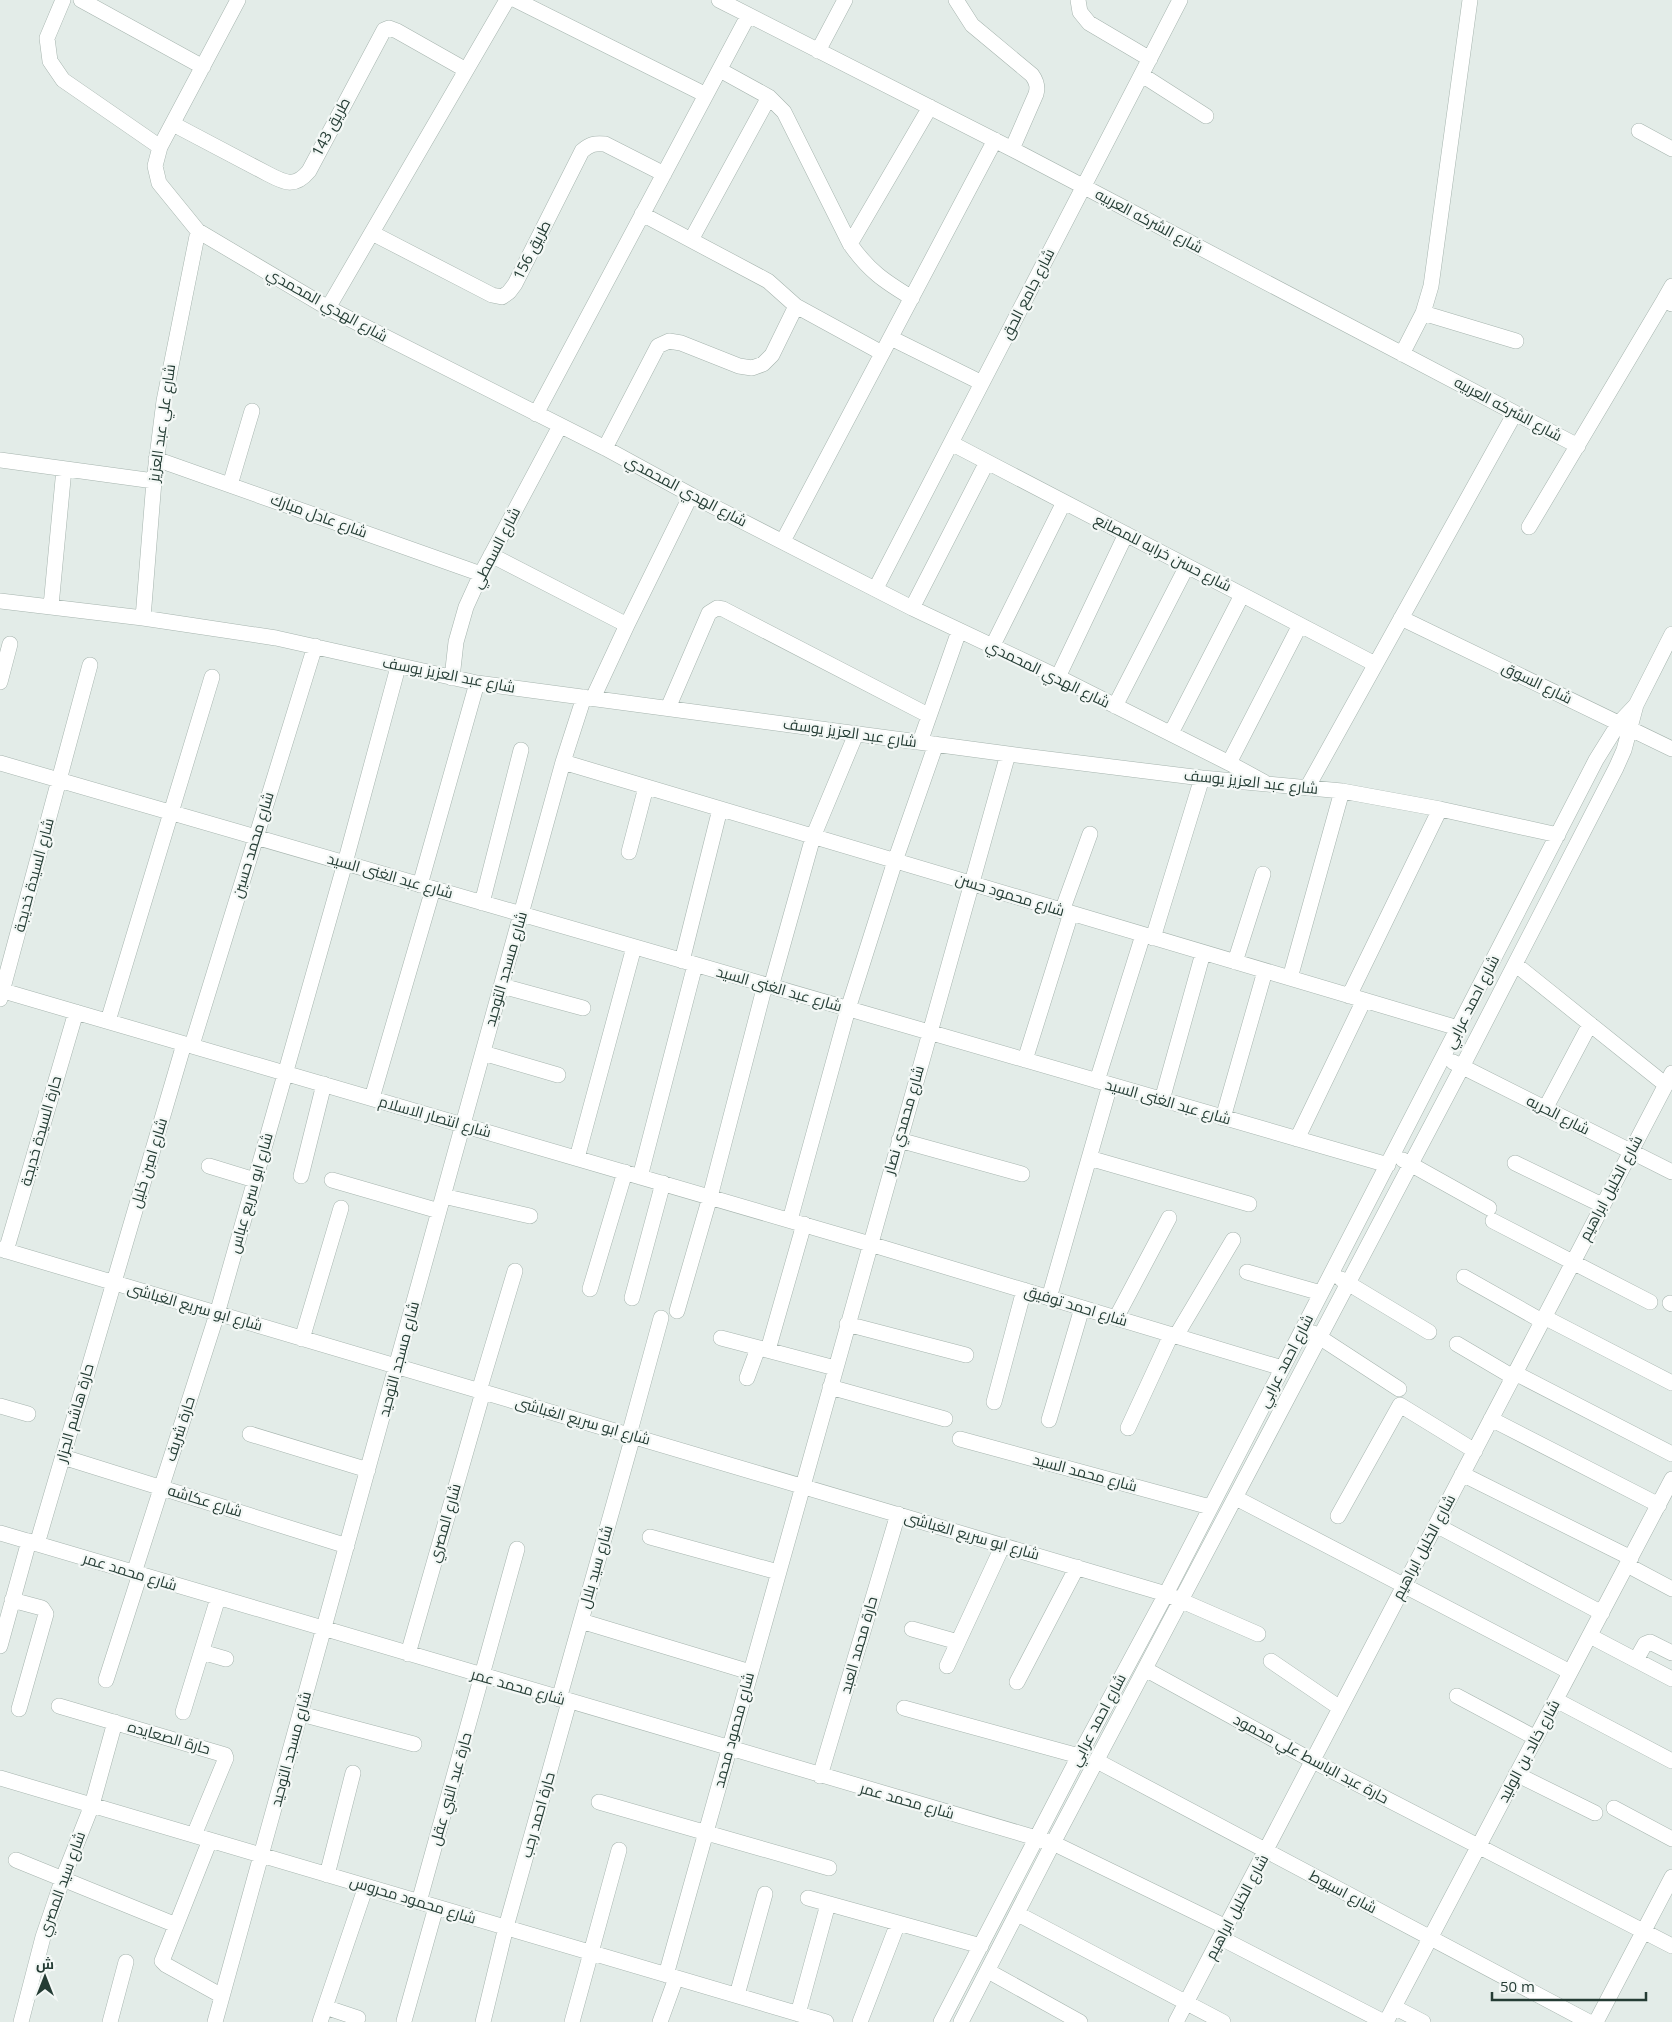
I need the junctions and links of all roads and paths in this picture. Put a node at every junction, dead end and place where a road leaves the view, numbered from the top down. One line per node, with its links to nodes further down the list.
1 (63, 0): 26 (street)
2 (81, 0): 15 (street)
3 (238, 0): 15 (street)
4 (507, 0): 16 (street)
5 (516, 0): 19 (street)
6 (719, 0): 12 (street, شارع الشركه العربيه)
7 (845, 0): 13 (street)
8 (956, 0): 27 (street)
9 (1078, 0): 14 (street)
10 (1180, 0): 14 (street, شارع جامع الحق)
11 (1470, 0): 41 (street)
12 (748, 16): 13 (street, شارع الشركه العربيه); 17 (street)
13 (818, 51): 21 (street, شارع الشركه العربيه)
14 (1150, 59): 18 (street, شارع جامع الحق)
15 (203, 67): 23 (street)
16 (466, 70): 23 (street, طريق 143); 33 (street)
17 (720, 70): 19 (street); 20 (street)
18 (1142, 75): 22 (street); 30 (street, شارع جامع الحق)
19 (706, 95): 29 (street)
20 (768, 98): 34 (street); 35 (street)
21 (930, 107): 25 (street, شارع الشركه العربيه); 35 (street)
22 (1206, 116)
23 (173, 124): 26 (street)
24 (1639, 131): 28 (street)
25 (995, 140): 27 (street, شارع الشركه العربيه); 37 (street)
26 (160, 147): 32 (street, شارع الهدي المحمدي)
27 (1012, 149): 30 (street, شارع الشركه العربيه)
28 (1672, 149)
29 (664, 174): 31 (street); 33 (street, طريق 156)
30 (1084, 187): 45 (street, شارع الشركه العربيه); 46 (street, شارع جامع الحق)
31 (642, 214): 34 (street); 49 (street)
32 (198, 231): 40 (street, شارع الهدي المحمدي); 54 (street, شارع علي عبد العزيز)
33 (372, 233): 40 (street)
34 (691, 240): 39 (street)
35 (850, 244): 37 (street)
36 (1672, 286): 38 (street)
37 (912, 298): 42 (street)
38 (1668, 302): 52 (street)
39 (796, 306): 44 (street); 53 (street)
40 (328, 308): 49 (street, شارع الهدي المحمدي)
41 (1423, 313): 43 (street); 45 (street)
42 (890, 338): 44 (street); 46 (street)
43 (1516, 341)
44 (882, 353): 64 (street)
45 (1402, 354): 48 (street, شارع الشركه العربيه)
46 (982, 383): 51 (street, شارع جامع الحق)
47 (252, 411): 59 (street)
48 (1515, 413): 52 (street, شارع الشركه العربيه); 74 (street)
49 (536, 414): 50 (street, شارع الهدي المحمدي)
50 (560, 426): 53 (street, شارع الهدي المحمدي); 65 (street, شارع السمطي)
51 (951, 443): 56 (street, شارع حسن خرابه للمصانع); 68 (street, شارع جامع الحق)
52 (1578, 446): 62 (street)
53 (605, 448): 60 (street, شارع الهدي المحمدي)
54 (156, 459): 58 (street, شارع علي عبد العزيز); 59 (street, شارع عادل مبارك)
55 (0, 460): 57 (street)
56 (987, 462): 61 (street, شارع حسن خرابه للمصانع); 72 (street)
57 (64, 469): 58 (street); 71 (street)
58 (154, 481): 73 (street, شارع علي عبد العزيز)
59 (230, 485): 67 (street, شارع عادل مبارك)
60 (691, 495): 64 (street, شارع الهدي المحمدي); 75 (street, شارع مسجد التوحيد)
61 (1064, 502): 63 (street, شارع حسن خرابه للمصانع); 81 (street)
62 (1529, 527)
63 (1126, 534): 66 (street, شارع حسن خرابه للمصانع); 86 (street)
64 (783, 541): 68 (street, شارع الهدي المحمدي)
65 (491, 555): 67 (street, شارع السمطي); 75 (street)
66 (1187, 566): 69 (street, شارع حسن خرابه للمصانع); 91 (street)
67 (481, 574): 87 (street, شارع السمطي)
68 (876, 588): 72 (street, شارع الهدي المحمدي)
69 (1242, 594): 76 (street, شارع حسن خرابه للمصانع); 95 (street)
70 (0, 601): 71 (street, شارع عبد العزيز يوسف)
71 (51, 606): 73 (street, شارع عبد العزيز يوسف)
72 (912, 608): 77 (street, شارع الهدي المحمدي)
73 (143, 618): 80 (street, شارع عبد العزيز يوسف)
74 (1401, 618): 82 (street); 94 (street, شارع السوق)
75 (627, 625): 90 (street, شارع مسجد التوحيد)
76 (1300, 625): 82 (street, شارع حسن خرابه للمصانع); 103 (street)
77 (959, 631): 81 (street, شارع الهدي المحمدي); 93 (street)
78 (1672, 634): 94 (street, شارع احمد عرابي)
79 (10, 644): 88 (street)
80 (315, 646): 84 (street, شارع عبد العزيز يوسف); 117 (street, شارع محمد حسين)
81 (992, 647): 86 (street, شارع الهدي المحمدي)
82 (1375, 664): 109 (street)
83 (90, 665): 106 (street, شارع السيدة خديجة)
84 (398, 667): 87 (street, شارع عبد العزيز يوسف); 120 (street, شارع ابو سريع عباس)
85 (212, 676): 113 (street)
86 (1058, 677): 91 (street, شارع الهدي المحمدي)
87 (452, 678): 89 (street, شارع عبد العزيز يوسف)
88 (0, 682)
89 (477, 683): 90 (street, شارع عبد العزيز يوسف); 123 (street)
90 (588, 697): 92 (street, شارع عبد العزيز يوسف); 102 (street, شارع مسجد التوحيد)
91 (1116, 706): 95 (street, شارع الهدي المحمدي)
92 (668, 708): 93 (street); 96 (street, شارع عبد العزيز يوسف)
93 (928, 715): 97 (street)
94 (1625, 726): 99 (street, شارع السوق); 115 (street, شارع احمد عرابي); 132 (street, شارع احمد عرابي)
95 (1171, 733): 103 (street, شارع الهدي المحمدي)
96 (856, 734): 97 (street, شارع عبد العزيز يوسف); 116 (street)
97 (920, 742): 98 (street, شارع عبد العزيز يوسف)
98 (936, 744): 101 (street, شارع عبد العزيز يوسف); 119 (street)
99 (1672, 749)
100 (521, 750): 124 (street)
101 (1008, 754): 105 (street, شارع عبد العزيز يوسف); 122 (street, شارع محمدي نصار)
102 (563, 762): 108 (street, شارع محمود حسن); 126 (street, شارع مسجد التوحيد)
103 (1229, 762): 107 (street, شارع الهدي المحمدي)
104 (0, 763): 106 (street, شارع عبد الغنى السيد)
105 (1202, 778): 107 (street, شارع عبد العزيز يوسف); 127 (street)
106 (59, 781): 113 (street, شارع عبد الغنى السيد); 137 (street, شارع السيدة خديجة)
107 (1269, 785): 109 (street, شارع عبد العزيز يوسف)
108 (646, 787): 111 (street, شارع محمود حسن); 118 (street)
109 (1307, 788): 110 (street, شارع عبد العزيز يوسف)
110 (1342, 791): 112 (street, شارع عبد العزيز يوسف); 134 (street)
111 (720, 809): 116 (street, شارع محمود حسن); 131 (street)
112 (1440, 809): 115 (street, شارع عبد العزيز يوسف); 138 (street)
113 (170, 813): 117 (street, شارع عبد الغنى السيد); 142 (street)
114 (1090, 834): 125 (street)
115 (1558, 835): 144 (street, شارع احمد عرابي)
116 (813, 837): 119 (street, شارع محمود حسن); 136 (street)
117 (256, 838): 120 (street, شارع عبد الغنى السيد); 146 (street, شارع محمد حسين)
118 (629, 852)
119 (895, 861): 122 (street, شارع محمود حسن); 140 (street)
120 (345, 863): 123 (street, شارع عبد الغنى السيد); 151 (street, شارع ابو سريع عباس)
121 (1263, 874): 130 (street)
122 (970, 883): 125 (street, شارع محمود حسن); 145 (street, شارع محمدي نصار)
123 (426, 887): 124 (street, شارع عبد الغنى السيد); 156 (street)
124 (482, 903): 126 (street, شارع عبد الغنى السيد)
125 (1067, 912): 127 (street, شارع محمود حسن); 149 (street)
126 (522, 914): 128 (street, شارع عبد الغنى السيد); 135 (street, شارع مسجد التوحيد)
127 (1148, 936): 129 (street, شارع محمود حسن); 154 (street)
128 (634, 947): 131 (street, شارع عبد الغنى السيد); 164 (street)
129 (1203, 953): 130 (street, شارع محمود حسن); 157 (street)
130 (1235, 962): 133 (street, شارع محمود حسن)
131 (689, 963): 136 (street, شارع عبد الغنى السيد); 174 (street)
132 (1515, 964): 143 (street); 150 (street, شارع احمد عرابي)
133 (1265, 971): 134 (street, شارع محمود حسن); 159 (street)
134 (1290, 978): 138 (street, شارع محمود حسن)
135 (502, 986): 139 (street); 147 (street, شارع مسجد التوحيد)
136 (768, 986): 140 (street, شارع عبد الغنى السيد); 178 (street)
137 (1, 993): 141 (street, شارع انتصار الاسلام)
138 (1356, 998): 144 (street, شارع محمود حسن); 161 (street)
139 (583, 1008)
140 (848, 1009): 145 (street, شارع عبد الغنى السيد); 185 (street)
141 (76, 1012): 142 (street, شارع انتصار الاسلام); 188 (street, حارة السيدة خديجة)
142 (108, 1021): 146 (street, شارع انتصار الاسلام)
143 (1590, 1024): 153 (street); 158 (street)
144 (1458, 1028): 148 (street, شارع احمد عرابي)
145 (929, 1032): 149 (street, شارع عبد الغنى السيد); 162 (street, شارع محمدي نصار)
146 (188, 1045): 151 (street, شارع انتصار الاسلام); 194 (street, شارع امين خليل)
147 (483, 1053): 152 (street); 160 (street, شارع مسجد التوحيد)
148 (1443, 1057): 150 (street, شارع الحريه); 166 (street, شارع احمد عرابي)
149 (1025, 1060): 154 (street, شارع عبد الغنى السيد)
150 (1462, 1067): 158 (street, شارع الحريه); 168 (street, شارع احمد عرابي)
151 (285, 1073): 155 (street, شارع انتصار الاسلام); 175 (street, شارع ابو سريع عباس)
152 (558, 1075)
153 (1669, 1079): 163 (street, شارع الخليل ابراهيم)
154 (1104, 1083): 157 (street, شارع عبد الغنى السيد); 165 (street)
155 (324, 1084): 156 (street, شارع انتصار الاسلام); 173 (street)
156 (372, 1098): 160 (street, شارع انتصار الاسلام)
157 (1162, 1100): 159 (street, شارع عبد الغنى السيد)
158 (1546, 1109): 163 (street, شارع الحريه)
159 (1224, 1118): 161 (street, شارع عبد الغنى السيد)
160 (463, 1125): 164 (street, شارع انتصار الاسلام); 179 (street, شارع مسجد التوحيد)
161 (1297, 1139): 166 (street, شارع عبد الغنى السيد)
162 (899, 1140): 172 (street); 187 (street, شارع محمدي نصار)
163 (1630, 1151): 171 (street, شارع الحريه); 181 (street, شارع الخليل ابراهيم)
164 (577, 1158): 170 (street, شارع انتصار الاسلام)
165 (1089, 1158): 180 (street); 200 (street)
166 (1391, 1160): 168 (street, شارع عبد الغنى السيد); 192 (street, شارع احمد عرابي)
167 (1515, 1163): 181 (street)
168 (1411, 1164): 189 (street, شارع عبد الغنى السيد); 195 (street, شارع احمد عرابي)
169 (209, 1166): 175 (street)
170 (625, 1172): 174 (street, شارع انتصار الاسلام); 196 (street)
171 (1672, 1172)
172 (1022, 1174)
173 (300, 1176)
174 (640, 1177): 177 (street, شارع انتصار الاسلام)
175 (255, 1180): 204 (street, شارع ابو سريع عباس)
176 (332, 1180): 179 (street)
177 (663, 1183): 178 (street, شارع انتصار الاسلام); 199 (street)
178 (710, 1197): 185 (street, شارع انتصار الاسلام); 203 (street)
179 (441, 1204): 183 (street); 218 (street, شارع مسجد التوحيد)
180 (1249, 1204)
181 (1602, 1205): 189 (street, شارع الخليل ابراهيم)
182 (341, 1208): 212 (street)
183 (530, 1216)
184 (1169, 1218): 206 (street)
185 (797, 1222): 187 (street, شارع انتصار الاسلام); 216 (street)
186 (1233, 1240): 211 (street)
187 (870, 1244): 197 (street, شارع احمد توفيق); 208 (street, شارع محمدي نصار)
188 (3, 1250): 194 (street, شارع ابو سريع الغباشى)
189 (1573, 1261): 201 (street, شارع عبد الغنى السيد); 207 (street, شارع الخليل ابراهيم)
190 (514, 1271): 226 (street, شارع المصري)
191 (1247, 1272): 198 (street)
192 (1331, 1273): 195 (street); 198 (street, شارع احمد عرابي)
193 (1464, 1277): 207 (street)
194 (113, 1283): 204 (street, شارع ابو سريع الغباشى); 239 (street, حارة هاشم الجزار)
195 (1348, 1283): 210 (street); 214 (street, شارع احمد عرابي)
196 (590, 1289)
197 (1024, 1290): 200 (street, شارع احمد توفيق); 227 (street)
198 (1321, 1293): 209 (street, شارع احمد عرابي)
199 (632, 1298)
200 (1049, 1298): 202 (street, شارع احمد توفيق)
201 (1650, 1302)
202 (1082, 1308): 206 (street, شارع احمد توفيق); 232 (street)
203 (677, 1311)
204 (218, 1314): 212 (street, شارع ابو سريع الغباشى); 244 (street, حارة شريف)
205 (661, 1318): 235 (street, شارع سيد بلال)
206 (1116, 1318): 211 (street, شارع احمد توفيق)
207 (1543, 1319): 221 (street, شارع الخليل ابراهيم); 223 (street)
208 (847, 1324): 217 (street); 219 (street, شارع محمدي نصار)
209 (1303, 1327): 214 (street); 220 (street, شارع احمد عرابي)
210 (1429, 1332)
211 (1174, 1335): 220 (street, شارع احمد توفيق); 233 (street)
212 (302, 1338): 218 (street, شارع ابو سريع الغباشى)
213 (721, 1338): 216 (street)
214 (1320, 1338): 225 (street); 245 (street, شارع احمد عرابي)
215 (1457, 1344): 221 (street)
216 (763, 1349): 219 (street); 222 (street)
217 (966, 1354)
218 (397, 1366): 226 (street, شارع ابو سريع الغباشى); 240 (street, شارع مسجد التوحيد)
219 (835, 1368): 224 (street, شارع محمدي نصار)
220 (1282, 1368): 247 (street, شارع احمد عرابي)
221 (1514, 1375): 231 (street, شارع الخليل ابراهيم); 238 (street)
222 (748, 1378)
223 (1672, 1383)
224 (830, 1387): 230 (street); 243 (street, شارع محمدي نصار)
225 (1399, 1389)
226 (481, 1391): 235 (street, شارع ابو سريع الغباشى); 277 (street, شارع المصري)
227 (994, 1402)
228 (0, 1406): 229 (street)
229 (28, 1414)
230 (945, 1419)
231 (1491, 1419): 237 (street, شارع الخليل ابراهيم); 246 (street)
232 (1049, 1420)
233 (1128, 1428)
234 (250, 1434): 240 (street)
235 (631, 1436): 243 (street, شارع ابو سريع الغباشى); 268 (street, شارع سيد بلال)
236 (960, 1438): 247 (street, شارع محمد السيد)
237 (1474, 1451): 241 (street, شارع الخليل ابراهيم); 249 (street)
238 (1672, 1454)
239 (62, 1457): 244 (street, شارع عكاشه); 253 (street, حارة هاشم الجزار)
240 (368, 1470): 255 (street, شارع مسجد التوحيد)
241 (1462, 1474): 250 (street, شارع الخليل ابراهيم); 257 (street)
242 (1672, 1479): 246 (street, شارع خالد بن الوليد)
243 (802, 1486): 248 (street, شارع ابو سريع الغباشى); 259 (street, شارع محمود محمد)
244 (162, 1488): 255 (street, شارع عكاشه); 260 (street, حارة شريف)
245 (1236, 1498): 261 (street); 266 (street, شارع احمد عرابي)
246 (1658, 1505): 257 (street, شارع خالد بن الوليد)
247 (1210, 1507): 263 (street, شارع احمد عرابي)
248 (898, 1514): 254 (street, شارع ابو سريع الغباشى); 308 (street, حارة محمد العبد)
249 (1338, 1516)
250 (1436, 1525): 261 (street, شارع الخليل ابراهيم); 267 (street)
251 (0, 1533): 253 (street, شارع محمد عمر)
252 (650, 1537): 259 (street)
253 (33, 1542): 260 (street, شارع محمد عمر); 265 (street, حارة هاشم الجزار)
254 (1003, 1545): 258 (street, شارع ابو سريع الغباشى); 273 (street)
255 (347, 1546): 269 (street, شارع مسجد التوحيد)
256 (517, 1549): 285 (street, حارة عبد النبي عقل)
257 (1629, 1562): 262 (street); 267 (street, شارع خالد بن الوليد)
258 (1077, 1567): 263 (street, شارع ابو سريع الغباشى); 288 (street)
259 (778, 1572): 283 (street, شارع محمود محمد)
260 (137, 1574): 264 (street, شارع محمد عمر); 287 (street, حارة شريف)
261 (1404, 1585): 284 (street); 294 (street, شارع الخليل ابراهيم)
262 (1672, 1590)
263 (1166, 1594): 266 (street, شارع ابو سريع الغباشى); 302 (street, شارع احمد عرابي)
264 (218, 1598): 269 (street, شارع محمد عمر); 275 (street)
265 (12, 1600): 274 (street, حارة هاشم الجزار); 295 (street)
266 (1182, 1600): 271 (street, شارع ابو سريع الغباشى); 282 (street, شارع احمد عرابي)
267 (1602, 1613): 272 (street, شارع خالد بن الوليد)
268 (581, 1621): 283 (street); 290 (street, شارع سيد بلال)
269 (324, 1629): 277 (street, شارع محمد عمر); 297 (street, شارع مسجد التوحيد)
270 (912, 1629): 273 (street)
271 (1258, 1634)
272 (1590, 1636): 279 (street); 284 (street, شارع خالد بن الوليد)
273 (958, 1642): 281 (street)
274 (0, 1646)
275 (202, 1652): 278 (street); 296 (street)
276 (1672, 1653): 279 (street)
277 (408, 1654): 285 (street, شارع محمد عمر)
278 (226, 1660)
279 (1636, 1660): 286 (street)
280 (1271, 1661): 294 (street)
281 (947, 1666)
282 (1145, 1669): 303 (street, شارع احمد عرابي); 304 (street, حارة عبد الباسط علي محمود)
283 (750, 1672): 301 (street, شارع محمود محمد)
284 (1570, 1672): 291 (street, شارع خالد بن الوليد)
285 (482, 1676): 290 (street, شارع محمد عمر); 332 (street, حارة عبد النبي عقل)
286 (1672, 1679)
287 (106, 1680)
288 (1017, 1682)
289 (1457, 1696): 299 (street)
290 (564, 1700): 301 (street, شارع محمد عمر); 338 (street, حارة احمد رجب)
291 (1556, 1700): 299 (street, شارع خالد بن الوليد); 305 (street)
292 (59, 1706): 298 (street, حارة الصعايده)
293 (904, 1708): 302 (street)
294 (1340, 1708): 304 (street, شارع الخليل ابراهيم)
295 (19, 1709)
296 (183, 1712)
297 (300, 1714): 300 (street); 323 (street, شارع مسجد التوحيد)
298 (115, 1722): 311 (street, شارع سيد المصري); 315 (street, حارة الصعايده)
299 (1536, 1738): 307 (street, شارع خالد بن الوليد)
300 (414, 1744)
301 (729, 1748): 308 (street, شارع محمد عمر); 314 (street, شارع محمود محمد)
302 (1079, 1756): 316 (street, شارع احمد عرابي)
303 (1097, 1761): 319 (street, شارع احمد عرابي); 322 (street, شارع اسيوط)
304 (1313, 1761): 320 (street, حارة عبد الباسط علي محمود); 322 (street, شارع الخليل ابراهيم)
305 (1672, 1761)
306 (353, 1773): 326 (street)
307 (1516, 1774): 313 (street); 320 (street, شارع خالد بن الوليد)
308 (820, 1776): 316 (street, شارع محمد عمر)
309 (0, 1778): 311 (street, شارع محمود محروس)
310 (599, 1802): 314 (street)
311 (92, 1805): 315 (street, شارع محمود محروس); 328 (street, شارع سيد المصري)
312 (1614, 1808): 317 (street)
313 (1595, 1813)
314 (706, 1833): 325 (street); 347 (street, شارع محمود محمد)
315 (194, 1835): 318 (street, شارع محمود محروس)
316 (1037, 1838): 319 (street, شارع محمد عمر); 342 (street, شارع احمد عرابي)
317 (1672, 1839)
318 (210, 1840): 323 (street, شارع محمود محروس); 337 (street)
319 (1053, 1843): 335 (street, شارع احمد عرابي); 340 (street, شارع محمد عمر)
320 (1479, 1846): 339 (street, حارة عبد الباسط علي محمود); 341 (street, شارع خالد بن الوليد)
321 (619, 1850): 344 (street)
322 (1266, 1852): 340 (street, شارع الخليل ابراهيم); 341 (street, شارع اسيوط)
323 (261, 1855): 326 (street, شارع محمود محروس); 349 (street, شارع مسجد التوحيد)
324 (16, 1860): 328 (street)
325 (829, 1868)
326 (327, 1874): 329 (street, شارع محمود محروس)
327 (1672, 1877): 339 (street)
328 (63, 1878): 337 (street); 356 (street, شارع سيد المصري)
329 (366, 1886): 332 (street, شارع محمود محروس); 351 (street)
330 (765, 1894): 348 (street)
331 (808, 1898): 333 (street)
332 (419, 1902): 334 (street, شارع محمود محروس)
333 (828, 1904): 336 (street); 353 (street)
334 (436, 1907): 338 (street, شارع محمود محروس); 355 (street)
335 (1018, 1914): 346 (street, شارع احمد عرابي); 350 (street)
336 (898, 1923): 342 (street); 364 (street)
337 (176, 1925): 349 (street)
338 (506, 1928): 344 (street, شارع محمود محروس); 360 (street, حارة احمد رجب)
339 (1642, 1930): 343 (street, حارة عبد الباسط علي محمود); 373 (street)
340 (1223, 1932): 350 (street, شارع الخليل ابراهيم); 370 (street, شارع محمد عمر)
341 (1430, 1938): 352 (street, شارع خالد بن الوليد); 372 (street, شارع اسيوط)
342 (981, 1946): 365 (street, شارع احمد عرابي)
343 (1672, 1946)
344 (590, 1952): 347 (street, شارع محمود محروس); 361 (street)
345 (126, 1962): 357 (street)
346 (988, 1971): 366 (street, شارع احمد عرابي); 367 (street)
347 (671, 1976): 348 (street, شارع محمود محروس); 362 (street, شارع محمود محمد)
348 (737, 1995): 353 (street, شارع محمود محروس)
349 (222, 1996): 358 (street, شارع مسجد التوحيد)
350 (1186, 2004): 368 (street, شارع الخليل ابراهيم); 369 (street)
351 (325, 2007): 354 (street); 359 (street)
352 (1394, 2007): 370 (street, شارع خالد بن الوليد); 371 (street)
353 (798, 2014): 363 (street, شارع محمود محروس)
354 (358, 2018)
355 (404, 2021)
356 (20, 2022)
357 (110, 2022)
358 (216, 2022)
359 (320, 2022)
360 (483, 2022)
361 (572, 2022)
362 (660, 2022)
363 (826, 2022)
364 (860, 2022)
365 (941, 2022)
366 (961, 2022)
367 (1080, 2022)
368 (1176, 2022)
369 (1223, 2022)
370 (1385, 2022)
371 (1423, 2022)
372 (1589, 2022)
373 (1596, 2022)

